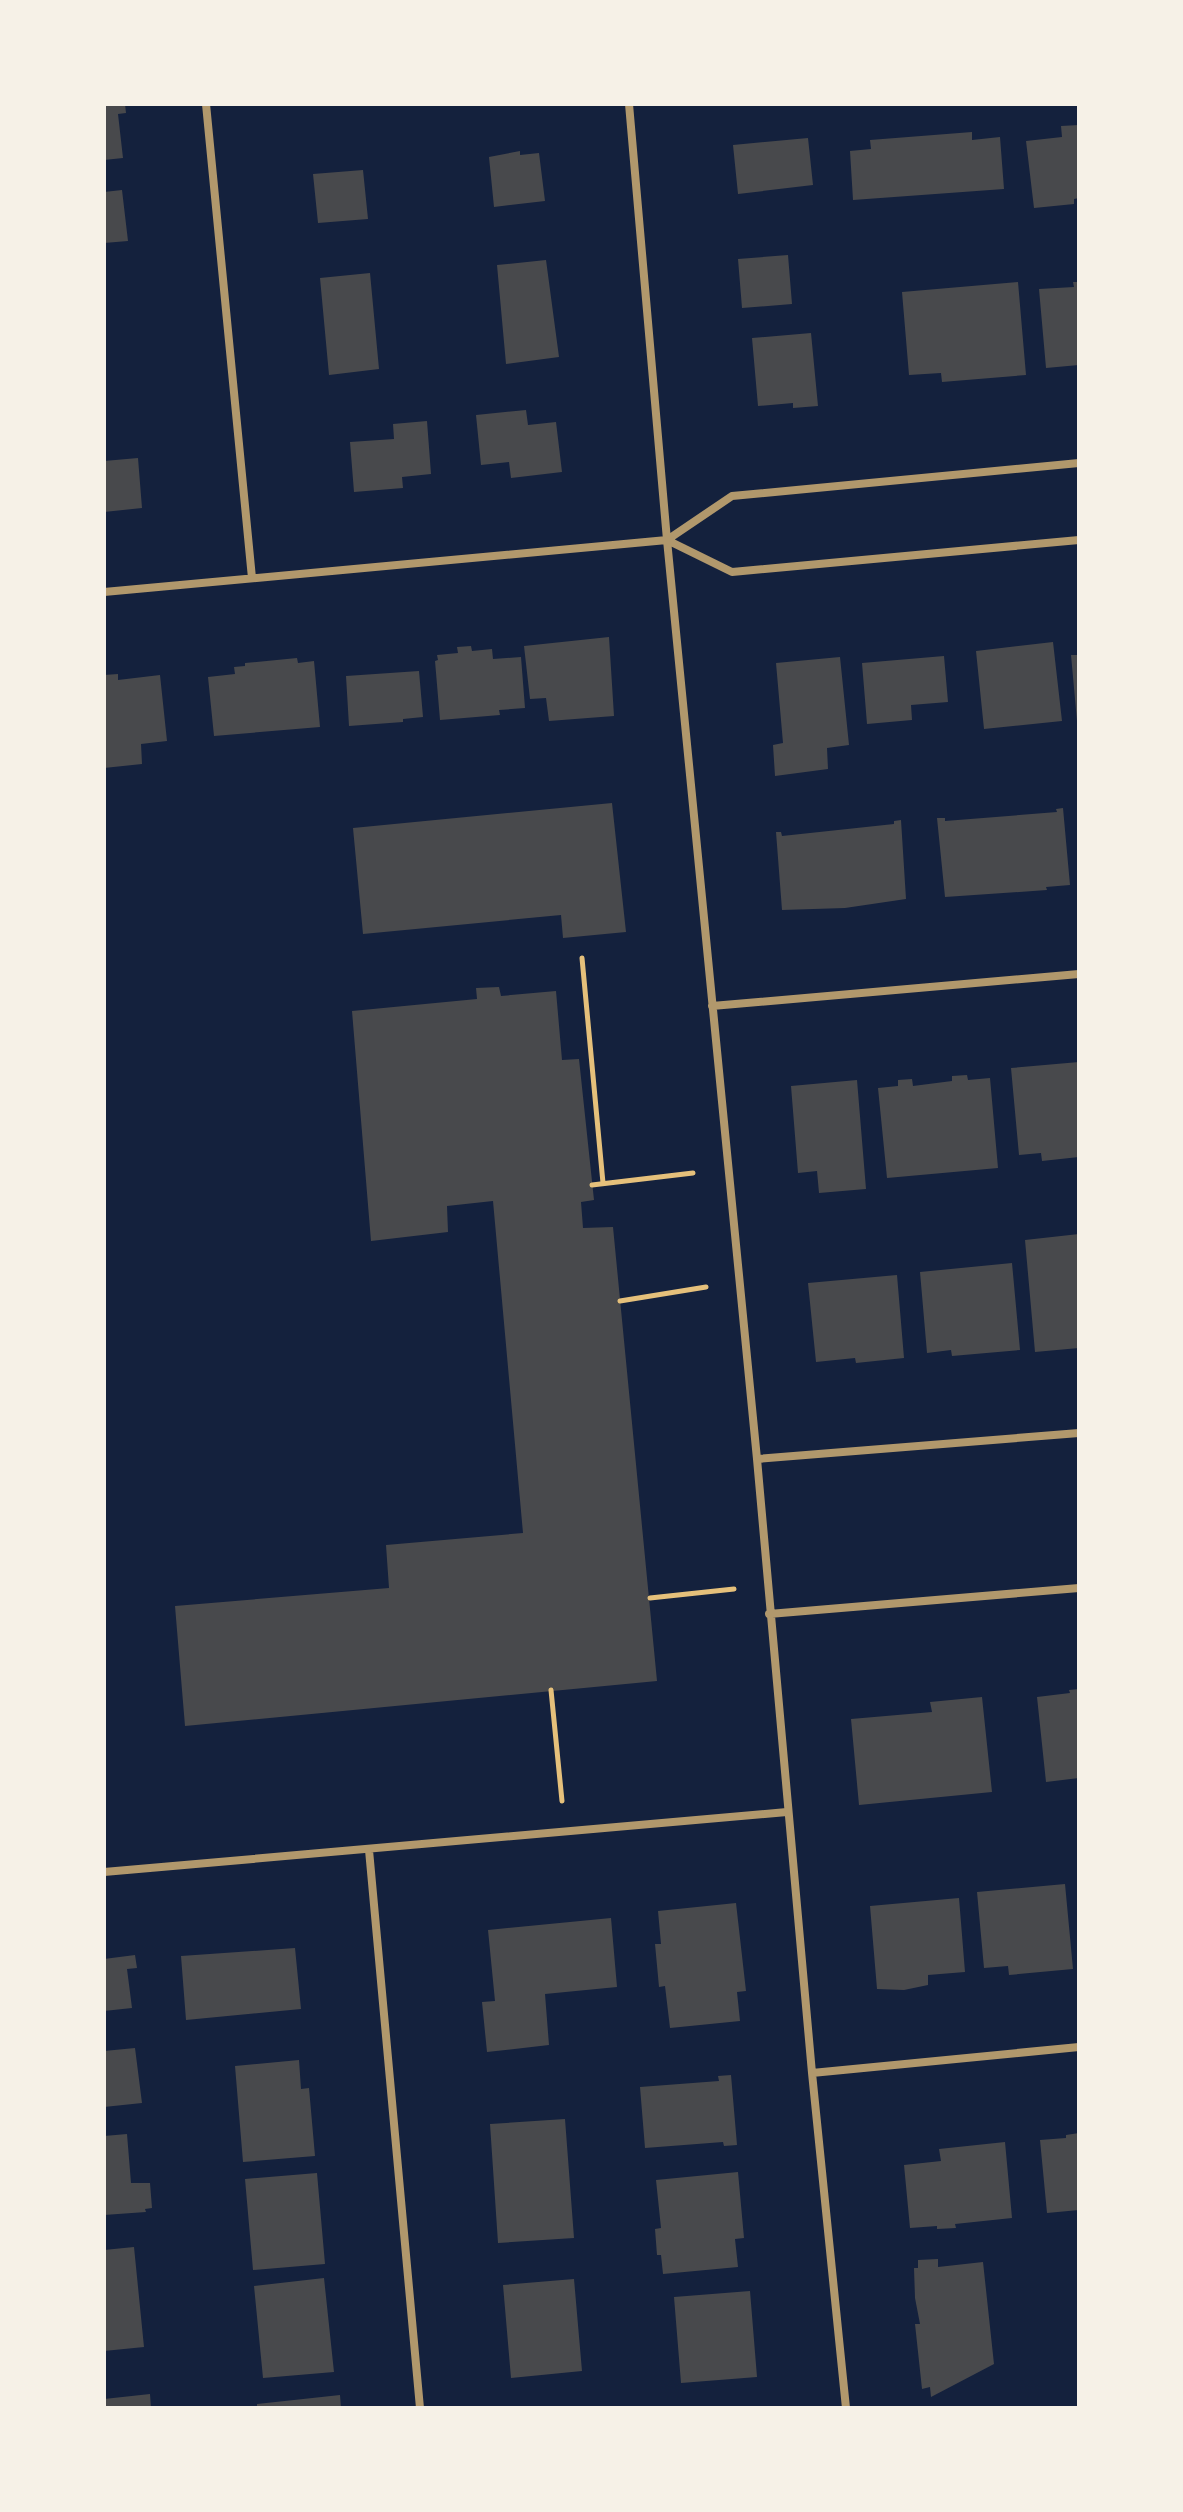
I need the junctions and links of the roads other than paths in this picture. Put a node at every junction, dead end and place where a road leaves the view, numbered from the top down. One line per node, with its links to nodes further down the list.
1 (206, 104): 6 (street)
2 (629, 104): 4 (street)
3 (1079, 463): 4 (street)
4 (667, 540): 5 (street); 6 (street); 9 (street)
5 (1079, 540)
6 (252, 578): 7 (street)
7 (104, 592)
8 (1079, 974): 9 (street)
9 (712, 1006): 11 (street)
10 (1079, 1433): 11 (street)
11 (757, 1459): 13 (street)
12 (1079, 1588): 13 (street)
13 (769, 1614): 14 (street)
14 (787, 1812): 15 (street); 18 (street)
15 (369, 1850): 16 (street); 19 (street)
16 (104, 1872)
17 (1079, 2047): 18 (street)
18 (812, 2073): 20 (street)
19 (420, 2408)
20 (846, 2408)

